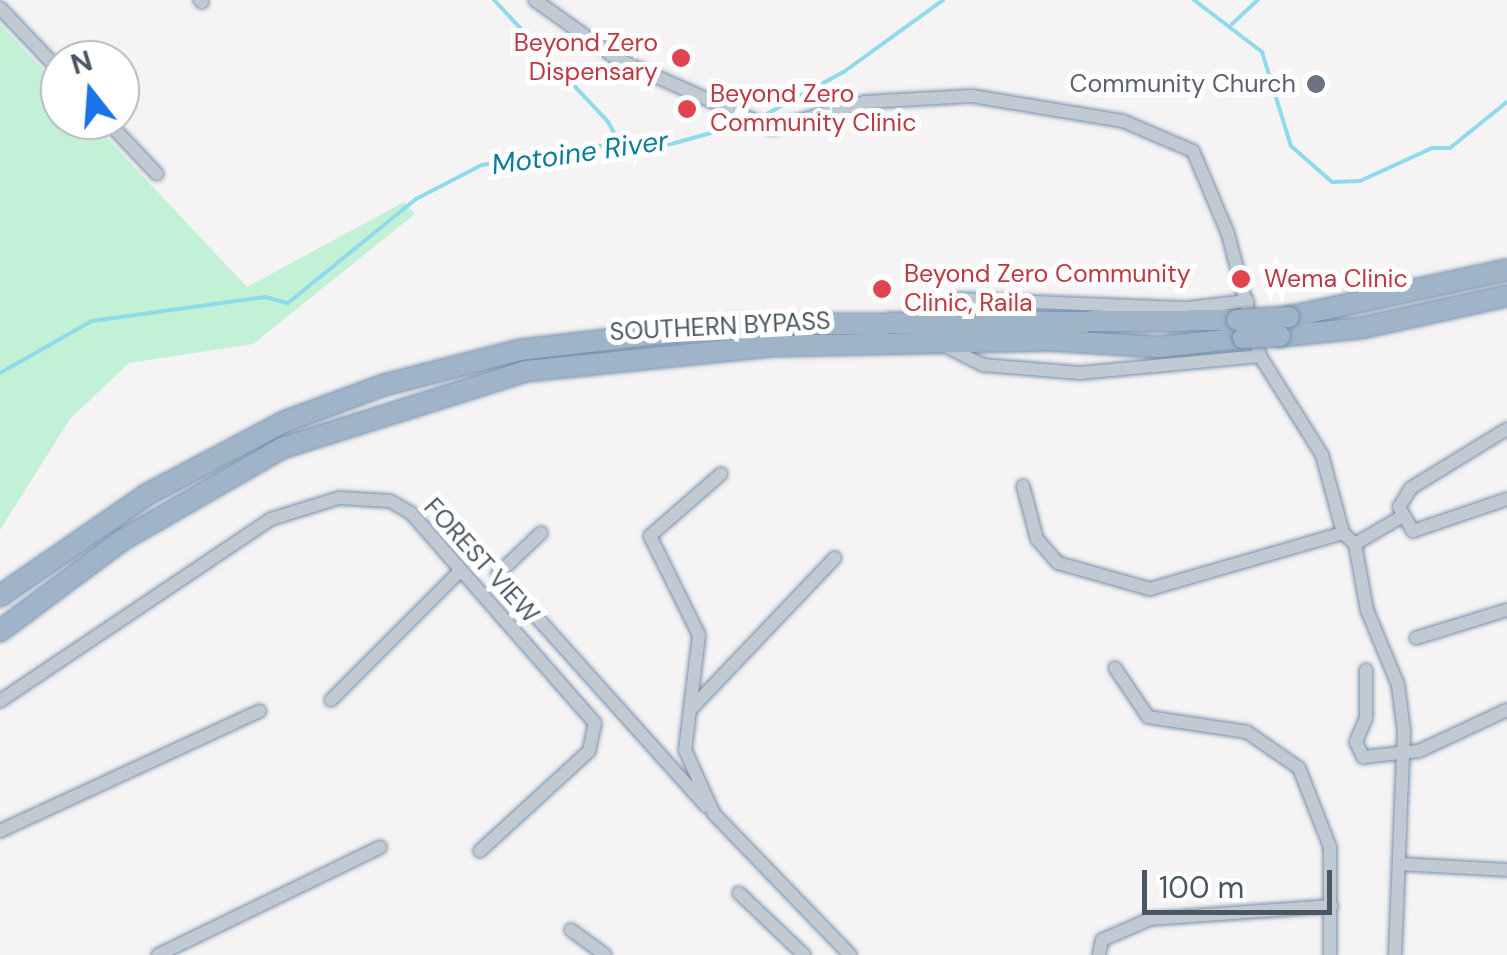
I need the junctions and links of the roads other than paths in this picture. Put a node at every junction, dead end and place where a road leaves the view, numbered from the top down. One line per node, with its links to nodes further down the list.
1 (535, 0): 9 (street)
2 (0, 8): 3 (street)
3 (40, 50)
4 (125, 140): 5 (street)
5 (157, 174)
6 (1507, 270): 9 (highway, SOUTHERN BYPASS, bridge)
7 (1507, 296): 9 (highway, SOUTHERN BYPASS, bridge)
8 (959, 300): 9 (street)
9 (1243, 320): 10 (highway, SOUTHERN BYPASS); 11 (street); 22 (highway, SOUTHERN BYPASS)
10 (941, 343): 11 (street); 24 (highway, SOUTHERN BYPASS)
11 (1260, 356): 17 (street)
12 (1507, 430): 16 (street)
13 (721, 474): 32 (street)
14 (1024, 486): 17 (street)
15 (1507, 499): 16 (street)
16 (1401, 517): 19 (street)
17 (1343, 532): 19 (street)
18 (541, 533): 34 (street)
19 (1354, 544): 33 (street)
20 (835, 558): 32 (street)
21 (459, 572): 28 (street); 29 (street, FOREST VIEW); 37 (street, FOREST VIEW)
22 (0, 596)
23 (1507, 610): 25 (street)
24 (0, 631)
25 (1416, 638)
26 (1115, 668): 41 (street)
27 (1366, 670): 33 (street)
28 (331, 700)
29 (0, 701)
30 (1507, 710): 33 (street)
31 (260, 712): 35 (street)
32 (688, 712): 34 (street)
33 (1403, 754): 38 (street)
34 (714, 814): 46 (street)
35 (0, 831)
36 (380, 847): 43 (street)
37 (480, 851)
38 (1400, 864): 39 (street); 49 (street)
39 (1507, 870)
40 (739, 894): 45 (street)
41 (1332, 906): 47 (street); 48 (street)
42 (571, 930): 44 (street)
43 (158, 955)
44 (604, 955)
45 (804, 955)
46 (850, 955)
47 (1099, 955)
48 (1330, 955)
49 (1395, 955)

